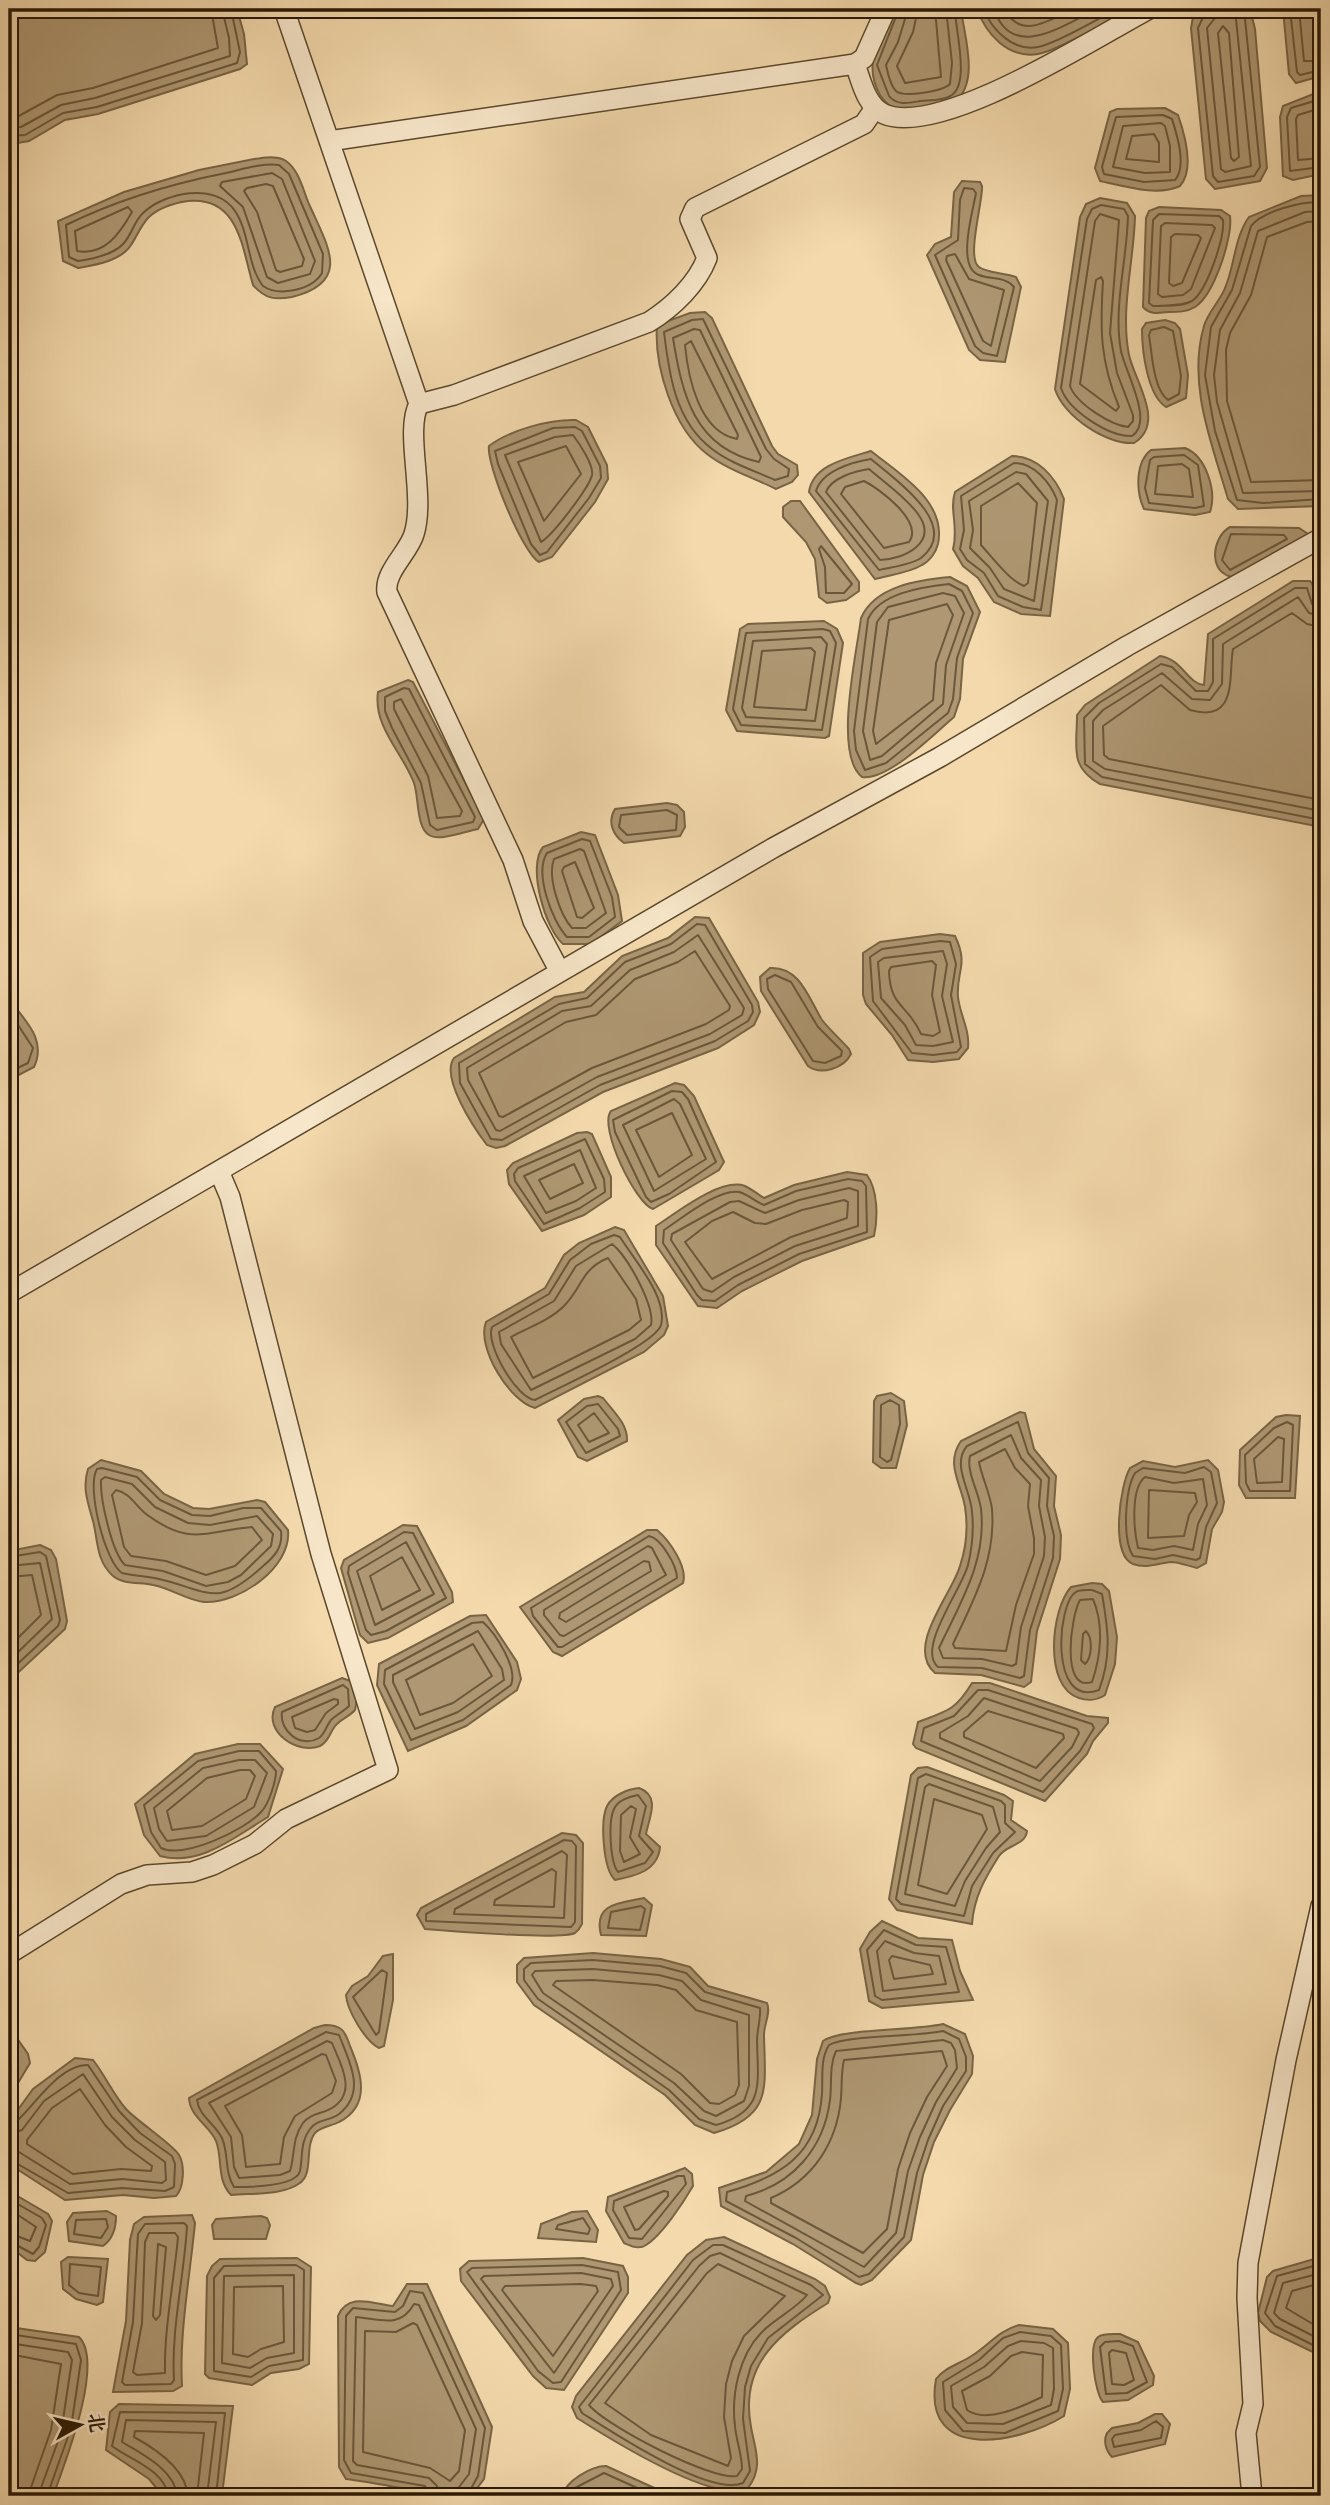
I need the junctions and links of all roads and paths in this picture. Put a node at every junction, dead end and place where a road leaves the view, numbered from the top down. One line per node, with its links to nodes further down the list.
1 (284, 9): 6 (street)
2 (886, 9): 4 (street)
3 (1149, 9): 5 (street)
4 (855, 64): 5 (street); 6 (street)
5 (875, 108): 7 (street)
6 (329, 141): 7 (street)
7 (419, 404): 9 (street)
8 (1321, 538): 9 (street)
9 (560, 972): 10 (street)
10 (219, 1171): 11 (street); 13 (street)
11 (9, 1293)
12 (1321, 1906): 14 (street)
13 (9, 1954)
14 (1252, 2496)

